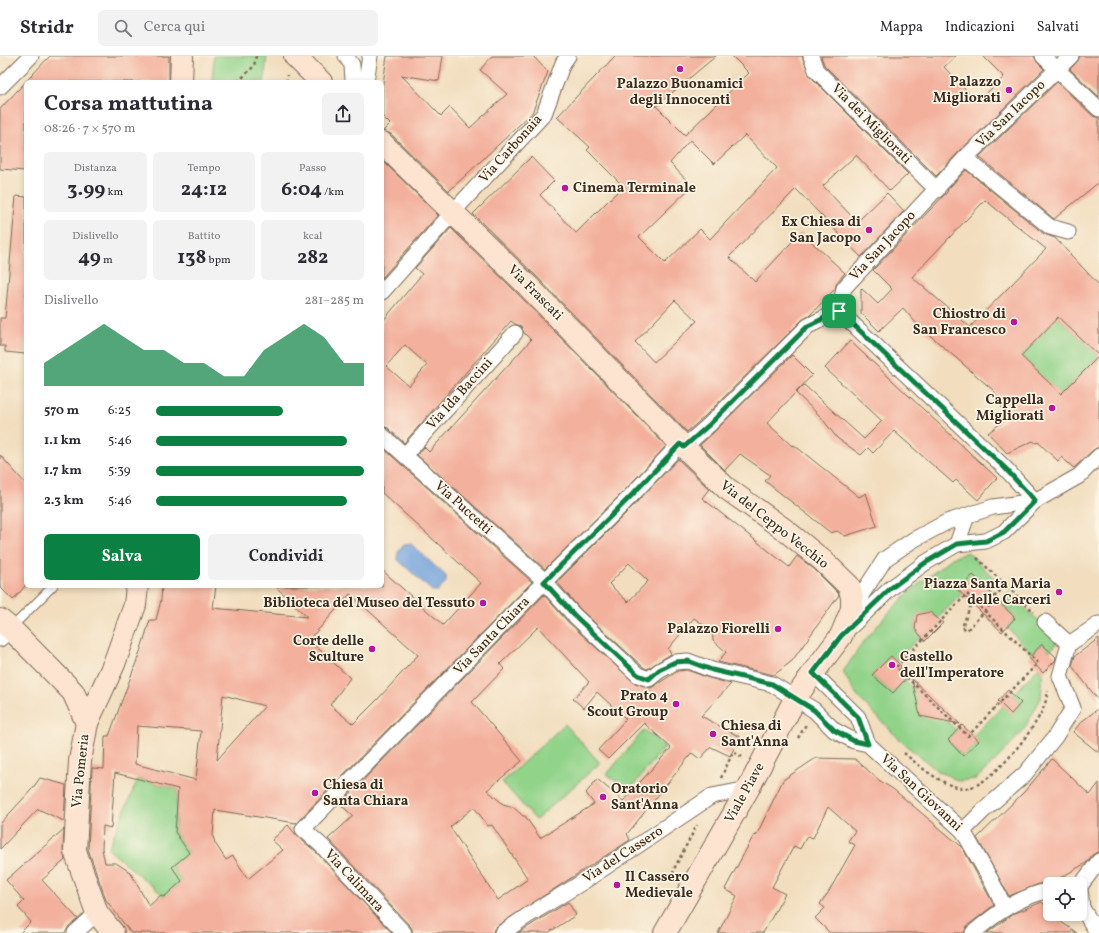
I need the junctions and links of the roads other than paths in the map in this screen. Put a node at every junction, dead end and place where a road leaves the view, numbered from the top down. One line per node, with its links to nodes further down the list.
1 (31, 56): 15 (street)
2 (182, 56): 11 (street)
3 (294, 56): 12 (street)
4 (346, 56): 13 (street)
5 (370, 56): 14 (street)
6 (812, 56): 19 (street, Via dei Migliorati)
7 (1043, 56): 10 (street)
8 (1071, 56): 10 (street, Via San Iacopo)
9 (562, 58): 20 (street, Via Carbonaia)
10 (1057, 70): 16 (street); 18 (street, Via San Iacopo)
11 (181, 80)
12 (319, 80)
13 (353, 80)
14 (366, 80)
15 (0, 87)
16 (1099, 109)
17 (384, 145): 20 (street, Via Frascati)
18 (965, 158): 19 (street, Via San Jacopo); 21 (street)
19 (936, 196): 23 (street, Via San Jacopo)
20 (452, 212): 22 (street, Via Carbonaia); 26 (street, Via Frascati)
21 (1068, 232)
22 (384, 290)
23 (839, 311): 26 (street); 29 (street)
24 (515, 333): 27 (street, Via Ida Baccini)
25 (384, 437): 27 (street, Via Puccetti)
26 (682, 445): 32 (street, Via Santa Chiara); 35 (street, Via del Ceppo Vecchio)
27 (405, 455): 32 (street, Via Puccetti)
28 (1099, 456): 29 (street)
29 (1035, 501): 30 (street, Viale Piave); 31 (street)
30 (967, 516): 31 (street); 35 (street, Viale Piave)
31 (957, 544): 39 (street, Viale Piave)
32 (544, 582): 42 (street, Via Puccetti); 46 (street, Via Santa Chiara)
33 (51, 588): 38 (lane)
34 (137, 588): 43 (street, Via Pomeria)
35 (852, 609): 39 (street, Viale Piave)
36 (1045, 622): 40 (street)
37 (1099, 624): 40 (street)
38 (4, 630): 43 (street)
39 (841, 636): 41 (street, Viale Piave)
40 (1069, 644): 47 (street)
41 (813, 673): 42 (street, Viale Piave); 44 (street, Via San Giovanni)
42 (795, 700): 44 (street, Via San Giovanni); 45 (street, Viale Piave)
43 (86, 723): 52 (street, Via Pomeria)
44 (868, 744): 47 (street, Via San Giovanni)
45 (748, 789): 58 (street, Via del Cassero); 59 (street, Viale Piave)
46 (303, 829): 57 (street, Via Calimara)
47 (963, 832): 51 (street, Via San Giovanni)
48 (1099, 861): 49 (street)
49 (1087, 877)
50 (1043, 891): 51 (street)
51 (1005, 908): 60 (street)
52 (97, 913): 55 (street); 56 (street, Via Pomeria)
53 (1087, 916): 54 (street)
54 (1099, 932)
55 (75, 933)
56 (113, 933)
57 (404, 933)
58 (502, 933)
59 (665, 933)
60 (973, 933)

